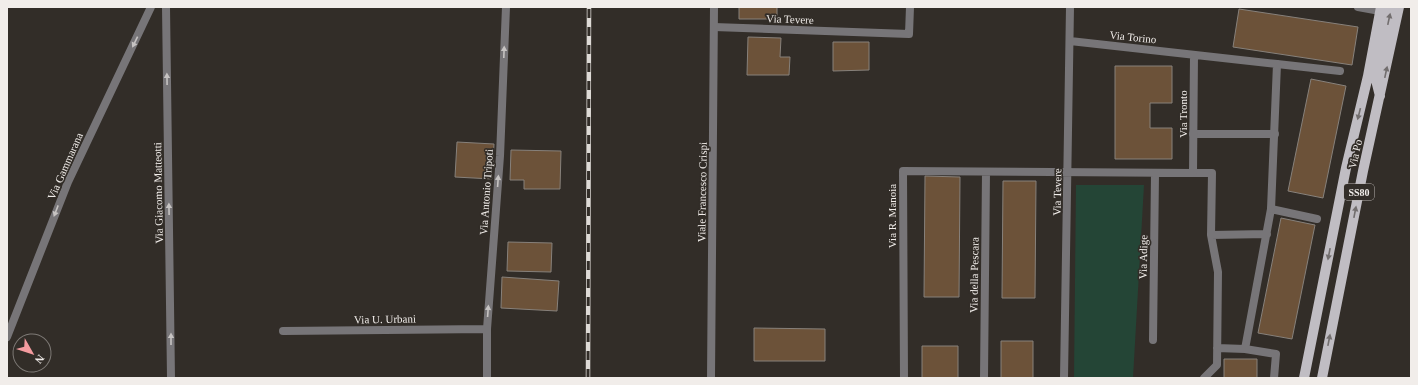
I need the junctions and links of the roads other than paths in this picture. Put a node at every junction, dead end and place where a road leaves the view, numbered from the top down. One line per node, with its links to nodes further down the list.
1 (151, 7): 29 (street, Via Gammarana, one-way to 29)
2 (166, 7): 33 (street, Via Giacomo Matteotti, one-way to 2)
3 (506, 7): 27 (street, Via Antonio Tripoti, one-way to 3)
4 (714, 7): 11 (street, Viale Francesco Crispi)
5 (910, 7): 11 (street, Via Tevere)
6 (1070, 7): 12 (street, Via Tevere)
7 (1358, 7): 10 (street)
8 (1391, 7): 16 (main road, one-way to 8)
9 (1399, 7): 16 (main road, Via Po / SS80, one-way to 9)
10 (1380, 9): 41 (main road, Via Po / SS80, one-way to 41)
11 (714, 27): 35 (street, Viale Francesco Crispi)
12 (1070, 41): 13 (street, Via Torino); 20 (street, Via Tevere)
13 (1194, 55): 14 (street, Via Torino); 17 (street, Via Tronto)
14 (1277, 64): 15 (street, Via Torino); 18 (street)
15 (1340, 72)
16 (1381, 98): 42 (main road, Via Po / SS80, one-way to 16)
17 (1194, 134): 18 (street); 21 (street, Via Tronto)
18 (1275, 134): 23 (street)
19 (986, 172): 20 (street, Via R. Manoia); 36 (street, Via R. Manoia); 37 (street, Via della Pescara)
20 (1068, 173): 22 (street, Via R. Manoia); 38 (street, Via Tevere)
21 (1193, 173): 22 (street, Via R. Manoia); 26 (street, Via R. Manoia)
22 (1155, 174): 30 (street, Via Adige)
23 (1271, 209): 24 (street); 25 (street)
24 (1317, 219)
25 (1267, 234): 26 (street); 32 (street)
26 (1211, 235): 31 (street)
27 (487, 329): 28 (street, Via U. Urbani); 34 (street, Via Antonio Tripoti)
28 (283, 331)
29 (7, 337)
30 (1153, 340)
31 (1217, 348): 32 (street); 39 (street)
32 (1245, 349): 40 (street)
33 (171, 378)
34 (486, 378)
35 (711, 378)
36 (904, 378)
37 (984, 378)
38 (1064, 378)
39 (1204, 378)
40 (1274, 378)
41 (1304, 378)
42 (1322, 378)

